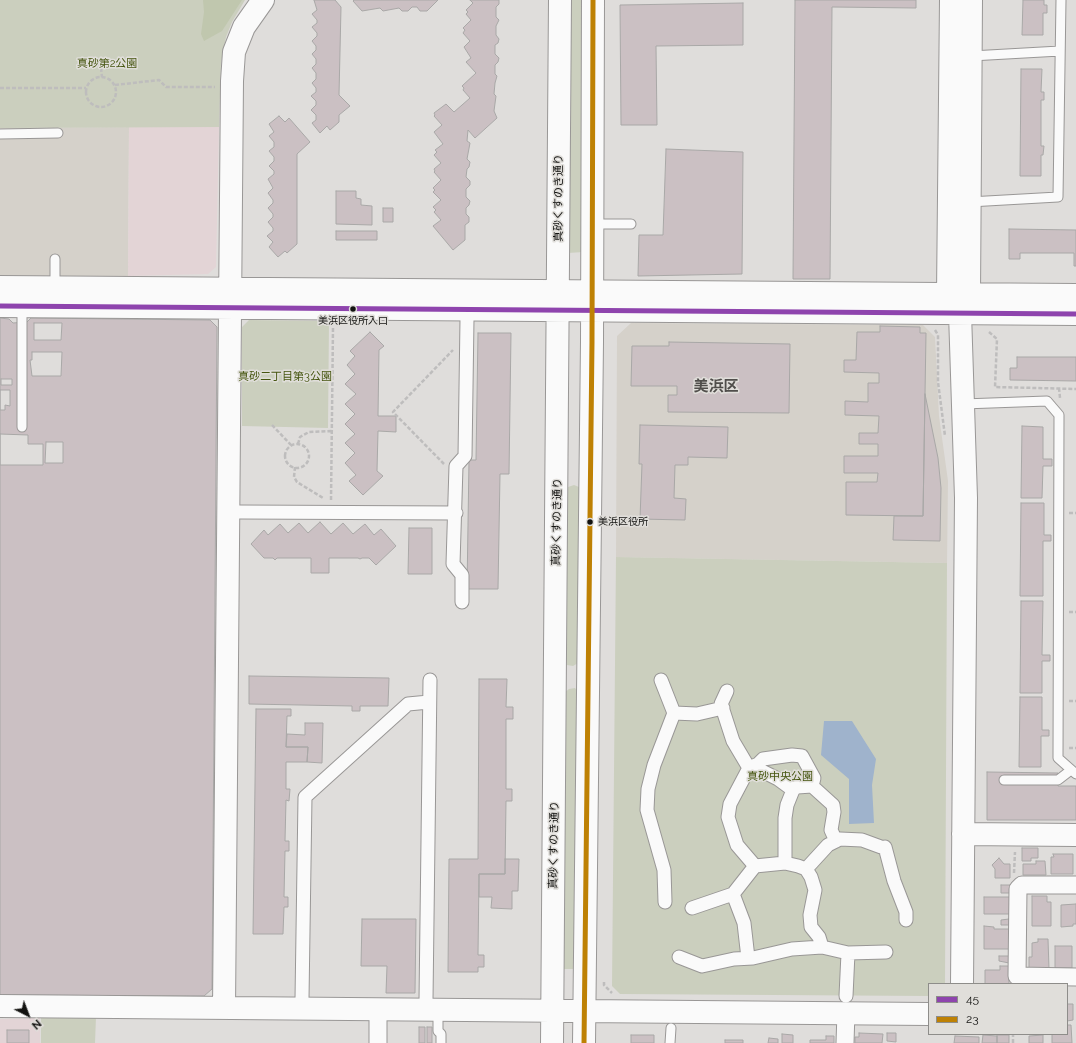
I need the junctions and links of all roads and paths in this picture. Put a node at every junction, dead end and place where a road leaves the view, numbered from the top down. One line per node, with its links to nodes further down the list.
1 (263, 0): 24 (street)
2 (560, 0): 25 (street, 真砂くすのき通り)
3 (594, 0): 18 (street)
4 (951, 0): 27 (street)
5 (971, 0): 8 (street)
6 (1061, 0): 7 (lane)
7 (1060, 51): 8 (lane); 17 (lane)
8 (971, 56): 17 (street)
9 (92, 60): 10 (path)
10 (102, 77): 11 (path); 14 (path)
11 (115, 85): 12 (path); 14 (path)
12 (222, 87)
13 (0, 88): 14 (path)
14 (86, 88)
15 (58, 133): 16 (lane)
16 (0, 134)
17 (970, 202): 27 (street)
18 (592, 224): 19 (lane); 26 (street)
19 (631, 224)
20 (55, 259): 22 (lane)
21 (0, 287): 22 (street)
22 (55, 287): 24 (street)
23 (1076, 295): 27 (street)
24 (230, 298): 25 (street); 29 (street); 90 (street)
25 (558, 301): 26 (street); 52 (street, 真砂くすのき通り)
26 (592, 301): 27 (street); 51 (street)
27 (959, 301): 30 (street); 37 (street)
28 (0, 306): 29 (street)
29 (22, 306): 39 (lane)
30 (1076, 314)
31 (467, 319): 44 (street)
32 (333, 326): 40 (path)
33 (932, 328): 41 (path)
34 (986, 329): 36 (path)
35 (457, 346): 44 (path)
36 (1076, 389)
37 (962, 404): 60 (lane); 64 (street)
38 (272, 425): 43 (path)
39 (22, 427)
40 (332, 431): 42 (path); 46 (path)
41 (945, 442)
42 (298, 444): 43 (path); 45 (path)
43 (291, 445): 45 (path)
44 (456, 466): 49 (street)
45 (295, 467): 46 (path)
46 (331, 498): 48 (path)
47 (239, 512): 48 (street)
48 (331, 512): 49 (street)
49 (456, 513): 50 (street)
50 (462, 602)
51 (588, 678): 52 (street); 93 (street)
52 (555, 679): 92 (street, 真砂くすのき通り)
53 (430, 680): 56 (street)
54 (661, 680): 58 (street)
55 (727, 691): 57 (street)
56 (430, 702): 86 (street); 88 (street)
57 (722, 708): 58 (street); 59 (street)
58 (674, 713): 74 (street)
59 (751, 768): 62 (street); 63 (street); 69 (street)
60 (1073, 772): 61 (lane)
61 (1004, 780)
62 (812, 786): 63 (street); 66 (street)
63 (793, 790): 68 (street)
64 (963, 834): 65 (street); 84 (street)
65 (1076, 835)
66 (836, 841): 70 (street); 76 (street)
67 (1015, 851): 72 (path)
68 (785, 863): 69 (street); 70 (street)
69 (756, 866): 73 (street)
70 (806, 869): 77 (street)
71 (1076, 885): 72 (street)
72 (1020, 886): 82 (street)
73 (733, 894): 75 (street); 81 (street)
74 (665, 902)
75 (692, 908)
76 (906, 920)
77 (822, 947): 79 (street); 81 (street)
78 (886, 952): 79 (street)
79 (848, 953): 87 (street)
80 (679, 957): 81 (street)
81 (748, 958)
82 (1076, 977)
83 (603, 979): 85 (path)
84 (962, 983)
85 (617, 995)
86 (302, 999)
87 (846, 1004): 93 (street); 94 (street); 101 (street)
88 (432, 1005): 91 (street); 92 (street); 97 (lane)
89 (0, 1006): 90 (street)
90 (224, 1008): 91 (street)
91 (378, 1009): 96 (street)
92 (552, 1010): 93 (street); 98 (street, 真砂くすのき通り)
93 (585, 1010): 99 (street)
94 (928, 1014)
95 (670, 1028): 100 (lane)
96 (378, 1043)
97 (441, 1043)
98 (552, 1043)
99 (584, 1043)
100 (670, 1043)
101 (845, 1043)

